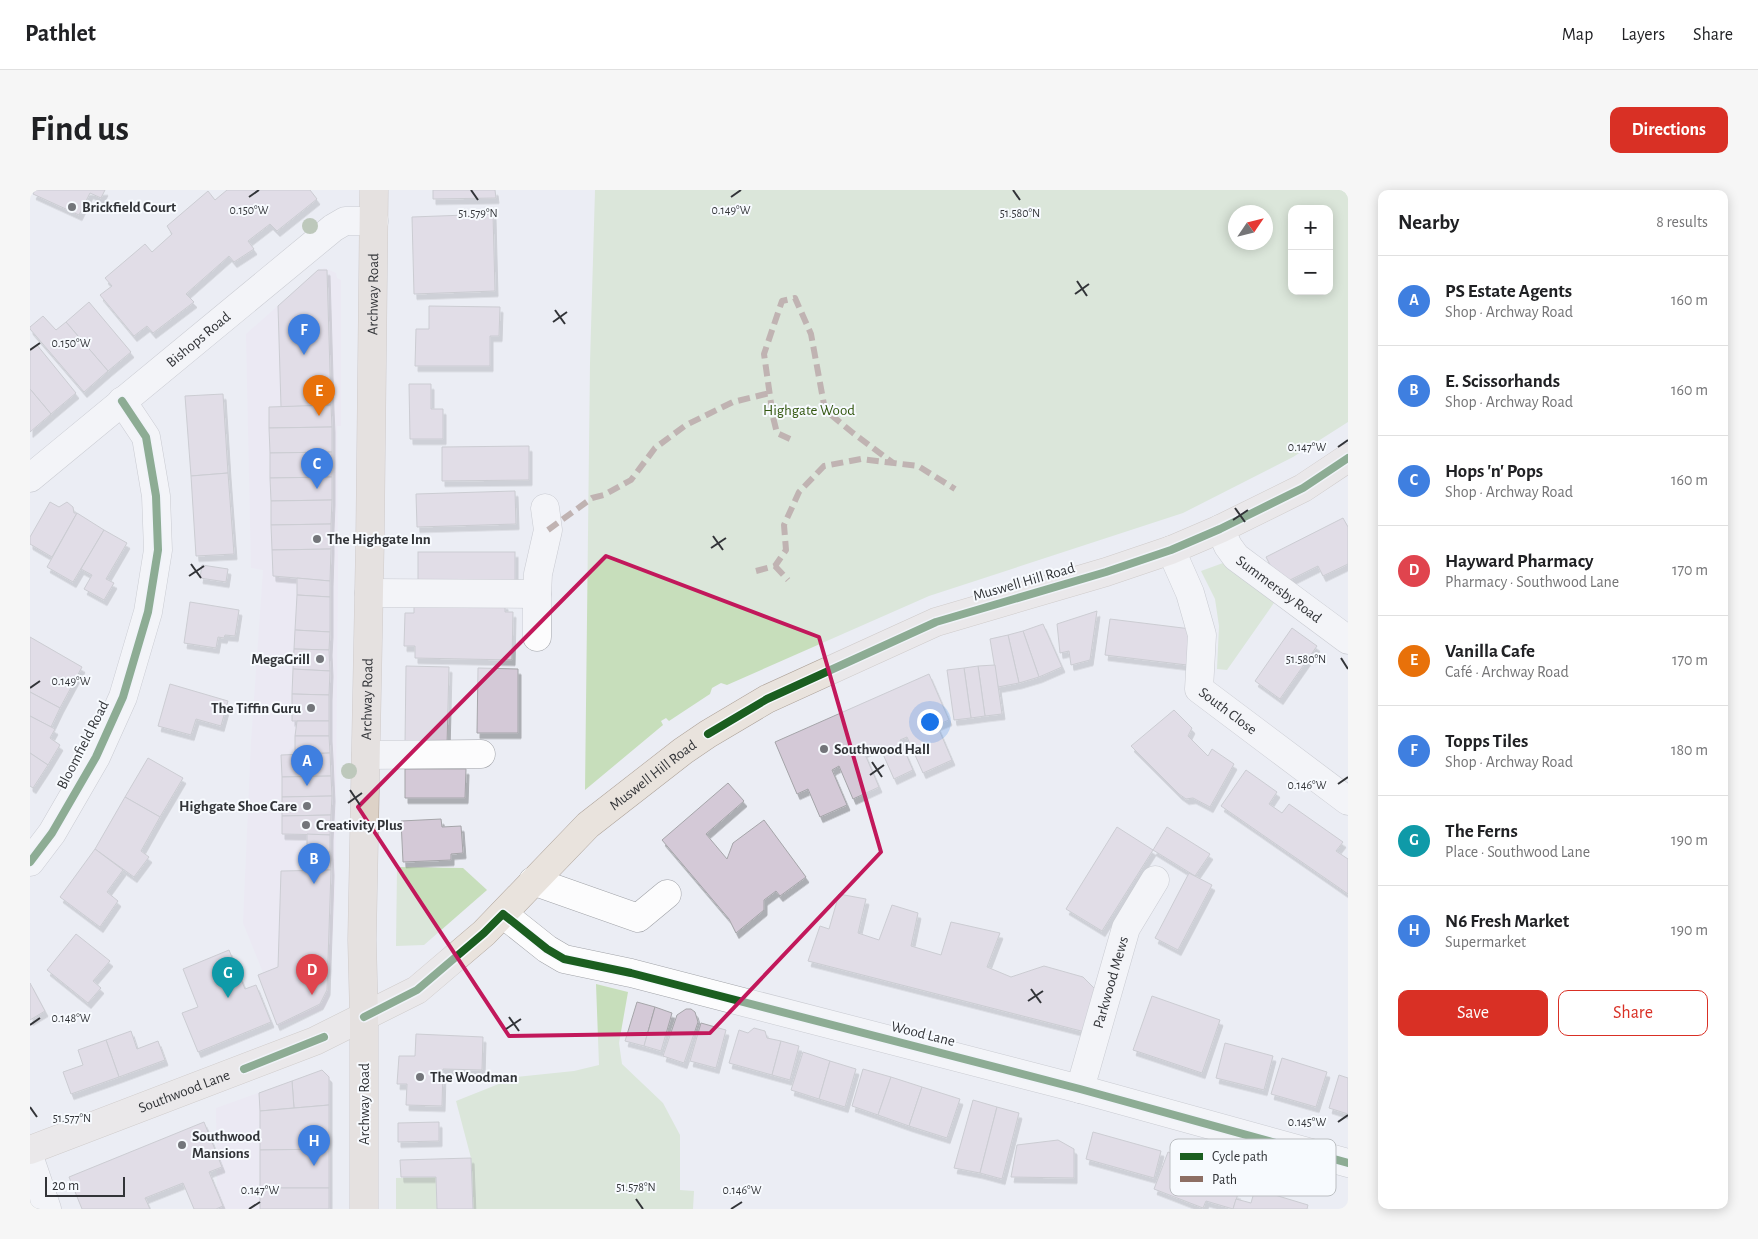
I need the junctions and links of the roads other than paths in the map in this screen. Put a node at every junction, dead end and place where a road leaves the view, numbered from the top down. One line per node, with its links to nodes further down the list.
1 (374, 190): 2 (highway, Archway Road)
2 (374, 221): 3 (street, Bishops Road); 9 (highway, Archway Road)
3 (122, 401): 5 (street, Bishops Road); 16 (street, Bloomfield Road)
4 (1348, 458): 7 (main road, Muswell Hill Road)
5 (30, 478)
6 (545, 508): 10 (street)
7 (1220, 529): 8 (main road, Muswell Hill Road); 12 (street, Summersby Road)
8 (1171, 550): 15 (street, South Close); 18 (main road, Muswell Hill Road)
9 (369, 593): 10 (street); 14 (highway, Archway Road)
10 (536, 594): 11 (street)
11 (537, 637)
12 (1348, 640)
13 (481, 754): 14 (street)
14 (366, 755): 21 (highway, Archway Road)
15 (1348, 801)
16 (30, 862)
17 (1155, 880): 22 (street, Parkwood Mews)
18 (533, 881): 19 (street); 20 (main road, Muswell Hill Road)
19 (667, 894)
20 (502, 914): 21 (main road, Muswell Hill Road); 22 (street, Wood Lane)
21 (364, 1017): 24 (main road, Southwood Lane); 27 (highway, Archway Road)
22 (1080, 1089): 23 (street, Wood Lane)
23 (1261, 1139)
24 (30, 1150)
25 (30, 1159): 26 (street)
26 (40, 1198)
27 (364, 1209)

